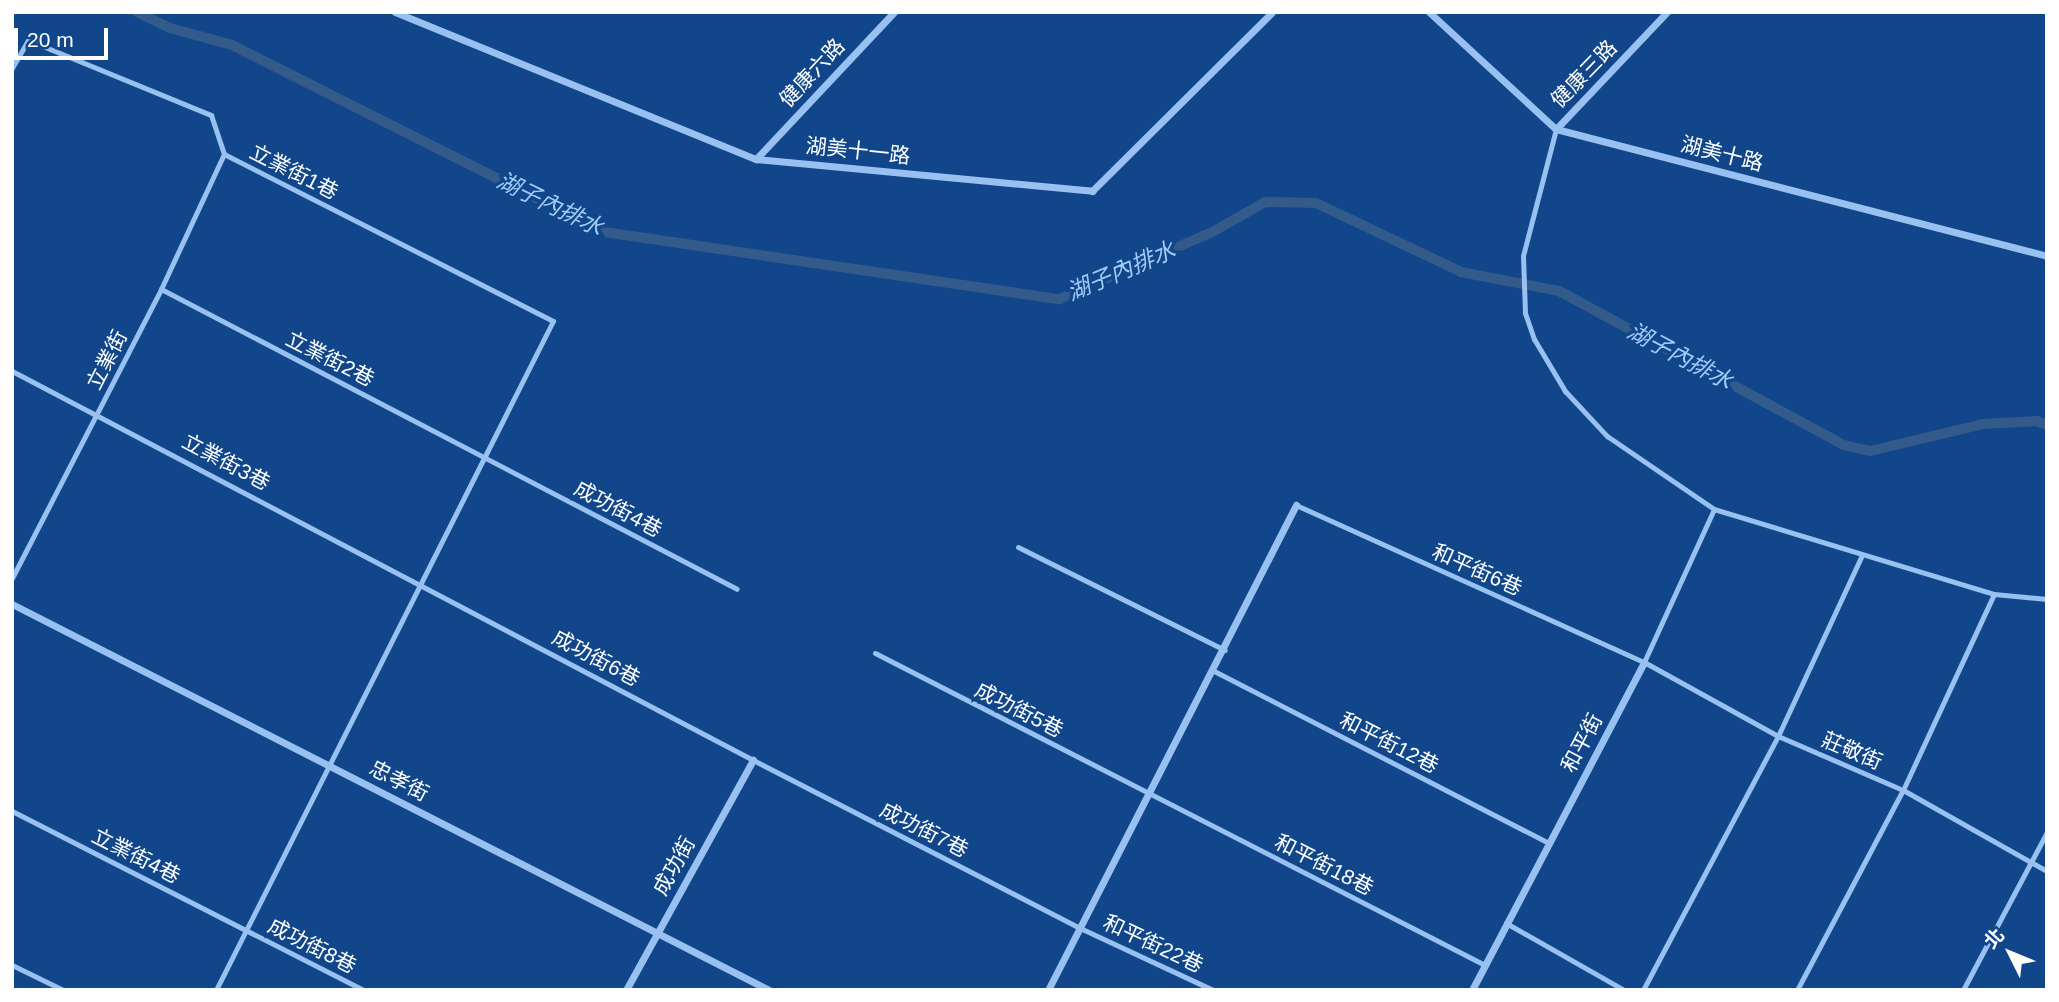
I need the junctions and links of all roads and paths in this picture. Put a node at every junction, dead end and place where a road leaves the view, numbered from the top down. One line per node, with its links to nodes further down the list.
1 (395, 12): 9 (street, 湖美十一路)
2 (894, 12): 9 (street, 健康六路)
3 (1272, 12): 9 (street, 湖美十一路)
4 (1429, 12): 7 (street, 湖美十路)
5 (1667, 12): 7 (street, 健康三路)
6 (12, 68): 8 (lane, 立業街1巷)
7 (1556, 129): 10 (street, 湖美十路); 16 (lane)
8 (224, 154): 11 (lane, 立業街); 14 (lane, 立業街1巷)
9 (756, 159)
10 (2047, 256)
11 (161, 289): 13 (lane, 立業街); 14 (lane, 立業街2巷)
12 (12, 371): 13 (lane, 立業街3巷)
13 (99, 412): 19 (lane, 立業街); 20 (lane, 立業街3巷)
14 (484, 457): 20 (lane); 21 (lane, 成功街4巷)
15 (1296, 505): 25 (street); 27 (lane, 和平街6巷)
16 (1714, 509): 18 (lane); 27 (lane, 和平街)
17 (1018, 547): 25 (lane)
18 (1861, 557): 22 (lane); 29 (lane)
19 (12, 578)
20 (425, 584): 30 (lane, 成功街6巷); 31 (lane)
21 (737, 589)
22 (1994, 594): 23 (lane); 32 (lane)
23 (2047, 599)
24 (12, 604): 31 (street, 忠孝街)
25 (1225, 650): 28 (street)
26 (875, 653): 33 (lane, 成功街5巷)
27 (1644, 663): 29 (lane, 莊敬街); 36 (street, 和平街)
28 (1214, 671): 33 (street); 36 (lane, 和平街12巷)
29 (1779, 736): 32 (lane, 莊敬街); 54 (lane)
30 (753, 760): 40 (lane, 成功街7巷); 42 (street, 成功街)
31 (328, 765): 41 (lane); 42 (street, 忠孝街)
32 (1903, 790): 37 (lane, 莊敬街); 55 (lane)
33 (1148, 794): 40 (street); 44 (lane, 和平街18巷)
34 (12, 811): 41 (lane, 立業街4巷)
35 (2047, 832): 37 (lane)
36 (1549, 843): 39 (street, 和平街)
37 (2032, 864): 38 (lane, 莊敬街); 56 (lane)
38 (2047, 871)
39 (1506, 923): 44 (street, 和平街); 53 (lane)
40 (1080, 928): 50 (street); 51 (lane, 和平街22巷)
41 (246, 929): 46 (lane); 47 (lane, 成功街8巷)
42 (656, 933): 48 (street, 成功街); 49 (street, 忠孝街)
43 (12, 965): 45 (lane)
44 (1485, 965): 52 (street, 和平街)
45 (63, 990)
46 (216, 990)
47 (364, 990)
48 (626, 990)
49 (769, 990)
50 (1048, 990)
51 (1213, 990)
52 (1472, 990)
53 (1624, 990)
54 (1643, 990)
55 (1797, 990)
56 (1963, 990)

